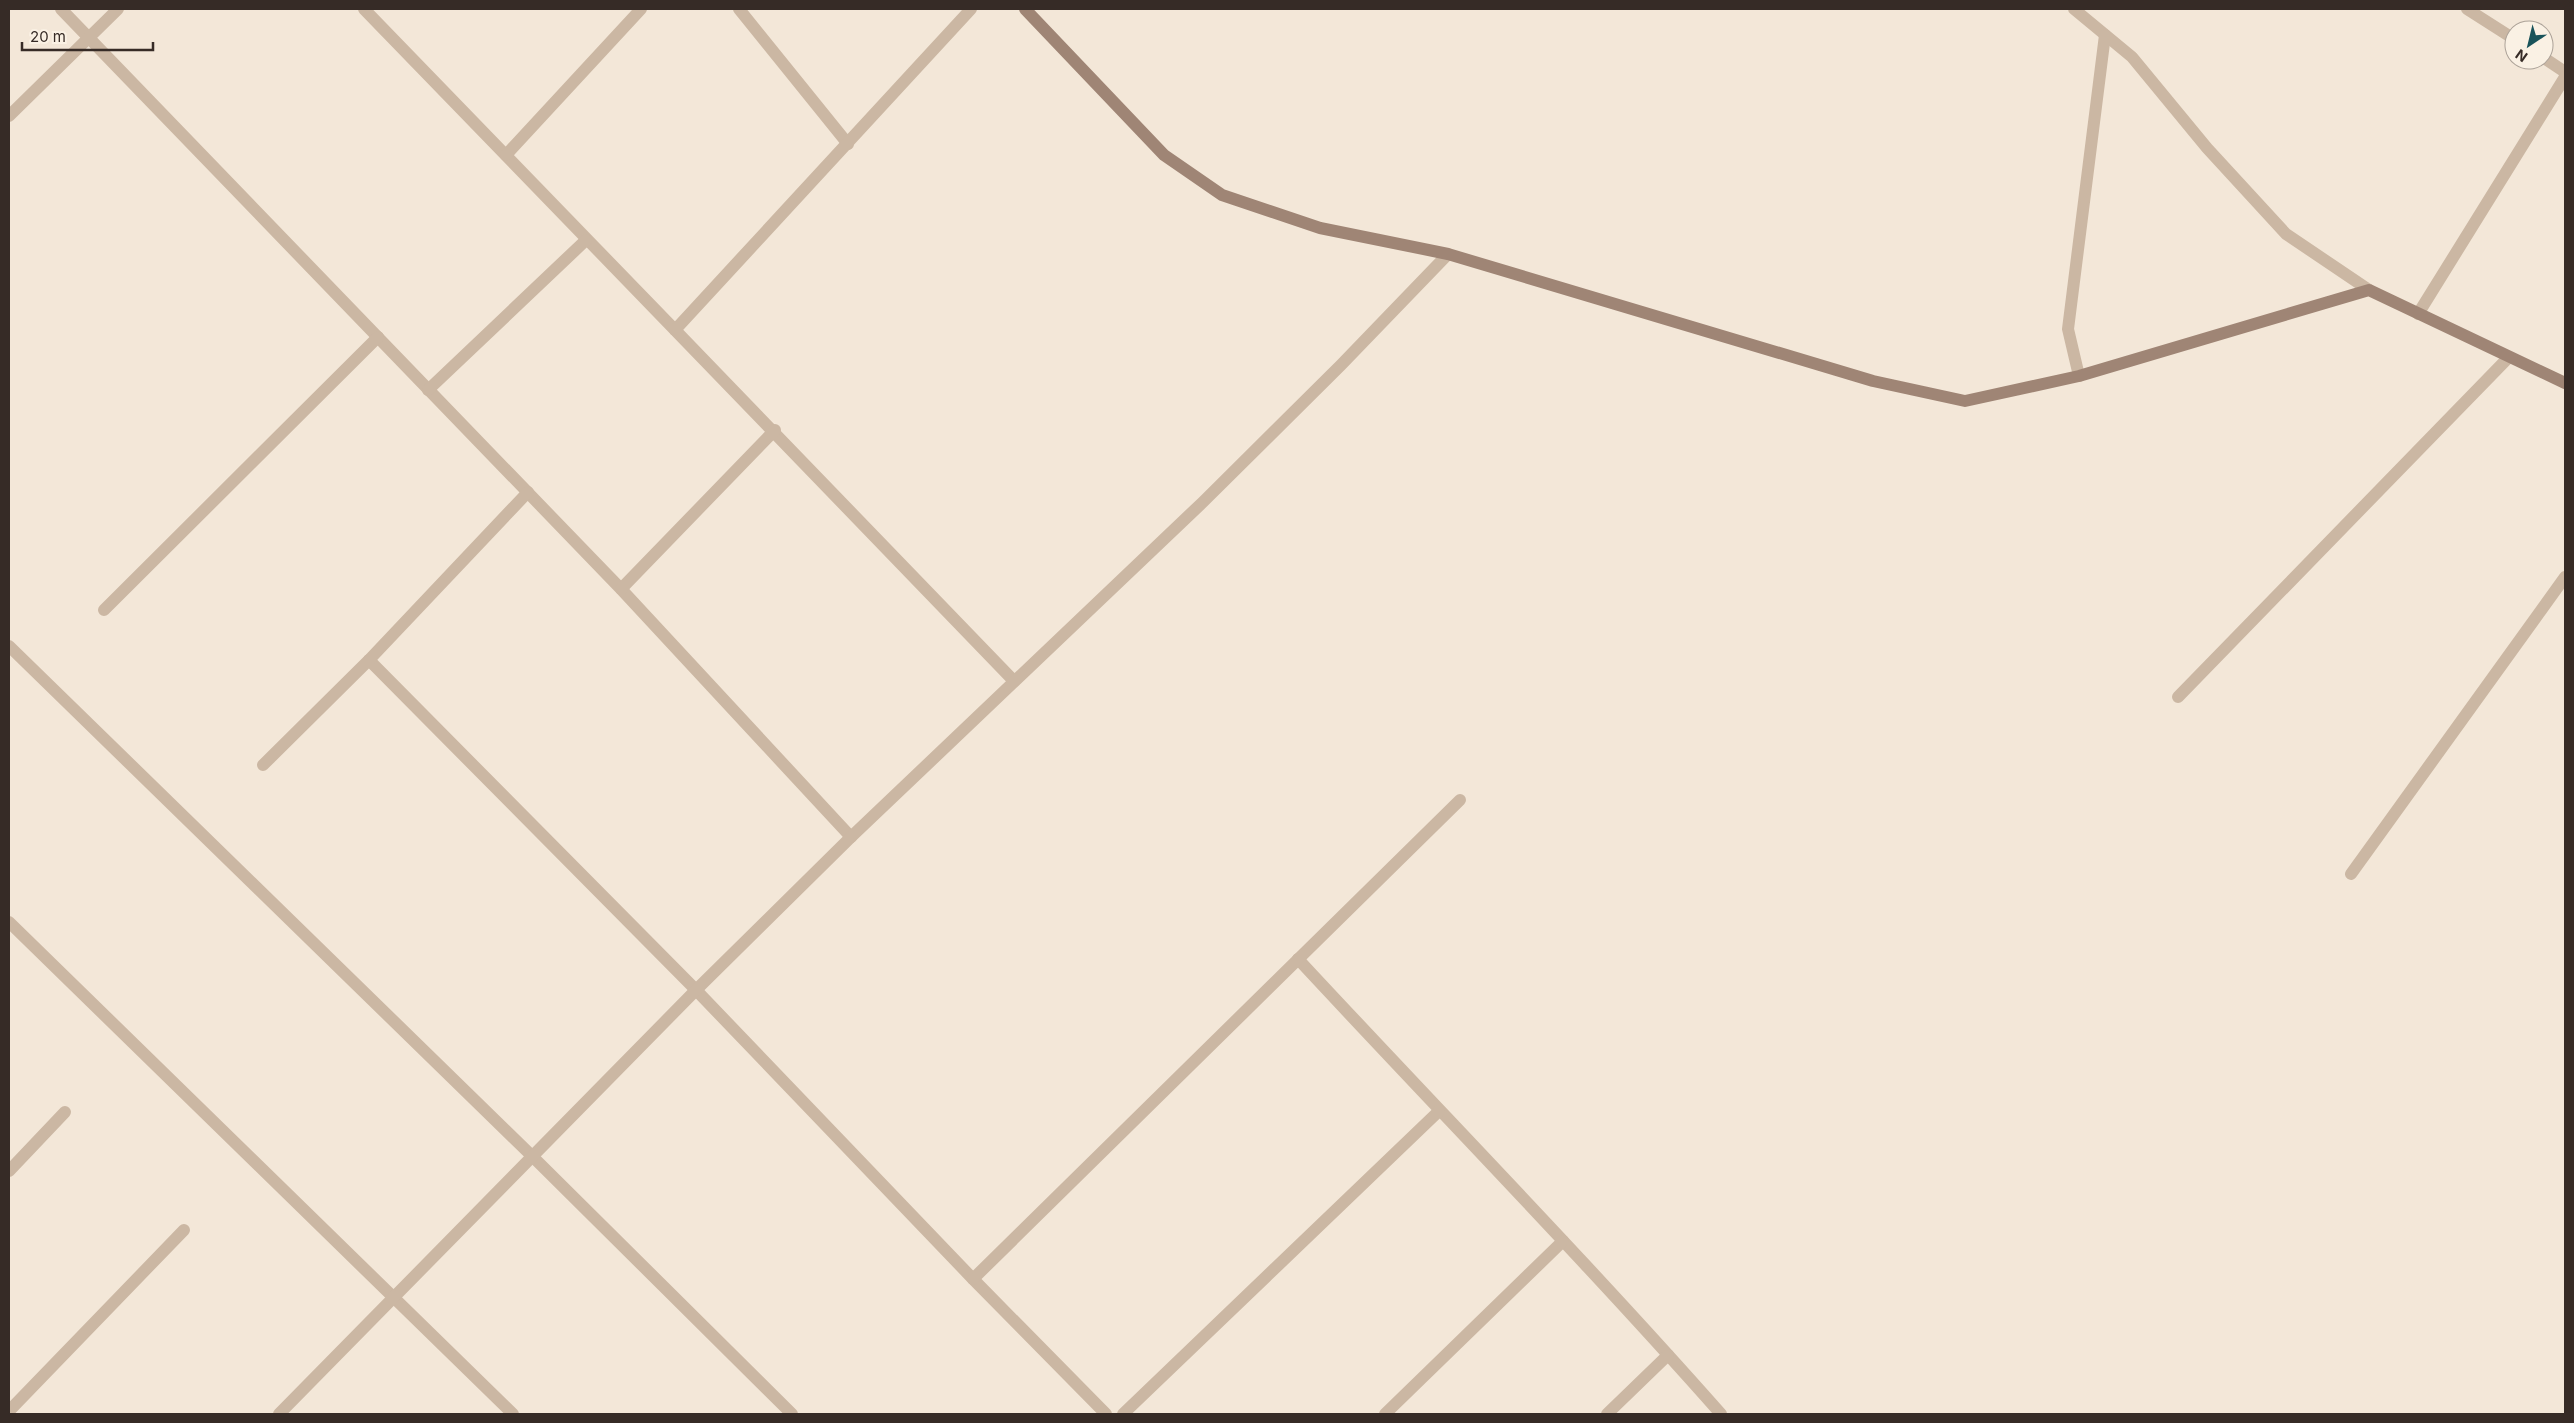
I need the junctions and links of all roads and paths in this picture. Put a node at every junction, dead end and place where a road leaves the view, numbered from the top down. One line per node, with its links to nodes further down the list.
1 (61, 9): 12 (street)
2 (118, 9): 12 (street)
3 (364, 9): 18 (street)
4 (641, 9): 18 (street)
5 (739, 9): 17 (street)
6 (971, 9): 17 (street)
7 (1026, 9): 20 (street)
8 (2074, 9): 11 (street)
9 (2467, 9): 10 (street)
10 (2504, 33)
11 (2106, 35): 21 (street); 26 (street)
12 (89, 38): 16 (street); 24 (street)
13 (2554, 65): 14 (street)
14 (2565, 72)
15 (2565, 77): 22 (street)
16 (9, 116)
17 (848, 144): 23 (street)
18 (506, 155): 19 (street)
19 (586, 240): 23 (street); 28 (street)
20 (1448, 254): 26 (street); 36 (street)
21 (2369, 290): 22 (street); 26 (street)
22 (2418, 314): 25 (street)
23 (676, 330): 29 (street)
24 (378, 337): 28 (street); 33 (street)
25 (2508, 358): 27 (street); 37 (street)
26 (2079, 376)
27 (2565, 384)
28 (428, 390): 30 (street)
29 (775, 430): 32 (street); 36 (street)
30 (528, 492): 32 (street); 35 (street)
31 (2565, 577): 41 (street)
32 (622, 589): 40 (street)
33 (104, 610)
34 (9, 646): 47 (street)
35 (369, 660): 38 (street); 44 (street)
36 (1014, 681): 40 (street)
37 (2178, 697)
38 (263, 765)
39 (1460, 800): 43 (street)
40 (851, 837): 44 (street)
41 (2351, 874)
42 (9, 922): 52 (street)
43 (1298, 959): 45 (street); 51 (street)
44 (696, 990): 47 (street); 51 (street)
45 (1439, 1111): 50 (street); 59 (street)
46 (65, 1112): 48 (street)
47 (532, 1156): 52 (street); 57 (street)
48 (9, 1171)
49 (184, 1230): 54 (street)
50 (1563, 1241): 53 (street); 60 (street)
51 (973, 1279): 58 (street)
52 (393, 1298): 55 (street); 56 (street)
53 (1668, 1355): 61 (street); 62 (street)
54 (9, 1410)
55 (279, 1414)
56 (513, 1414)
57 (792, 1414)
58 (1106, 1414)
59 (1123, 1414)
60 (1385, 1414)
61 (1607, 1414)
62 (1721, 1414)

